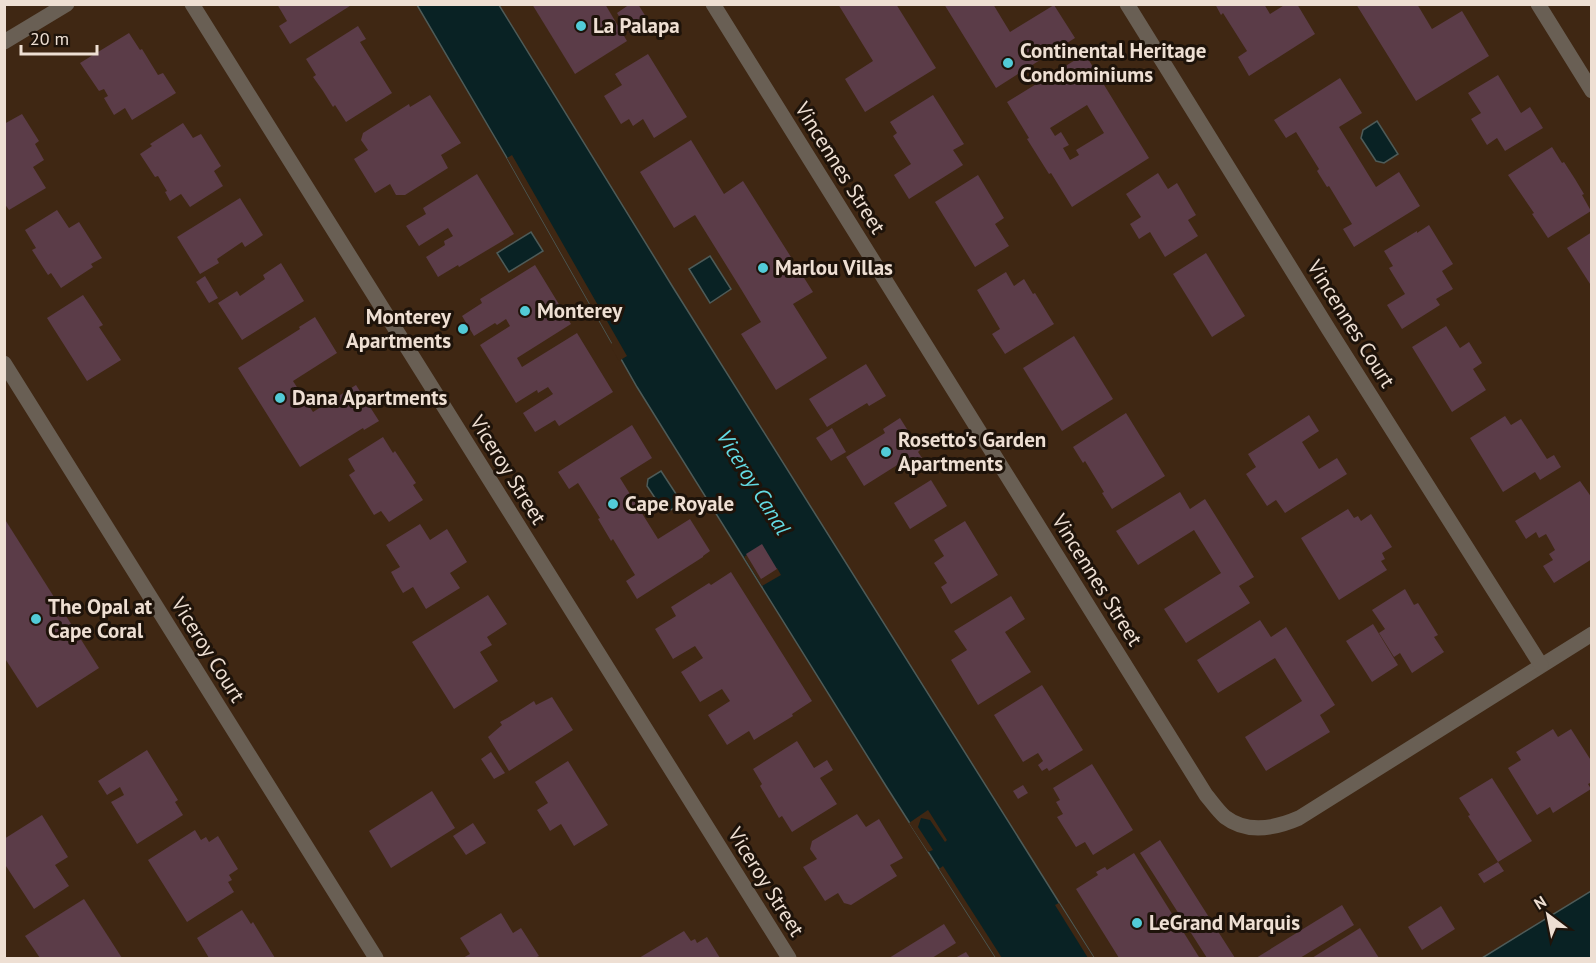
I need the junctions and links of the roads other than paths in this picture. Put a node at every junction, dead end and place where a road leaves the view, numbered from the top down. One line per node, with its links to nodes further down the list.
1 (67, 4): 6 (street)
2 (192, 4): 12 (street, Viceroy Street)
3 (713, 4): 10 (street, Vincennes Street)
4 (1127, 4): 10 (street, Vincennes Court)
5 (1538, 4): 7 (street)
6 (4, 42)
7 (1592, 91)
8 (4, 363): 11 (street, Viceroy Court)
9 (1592, 634): 10 (street, Vincennes Street)
10 (1541, 665)
11 (376, 958)
12 (789, 958)

